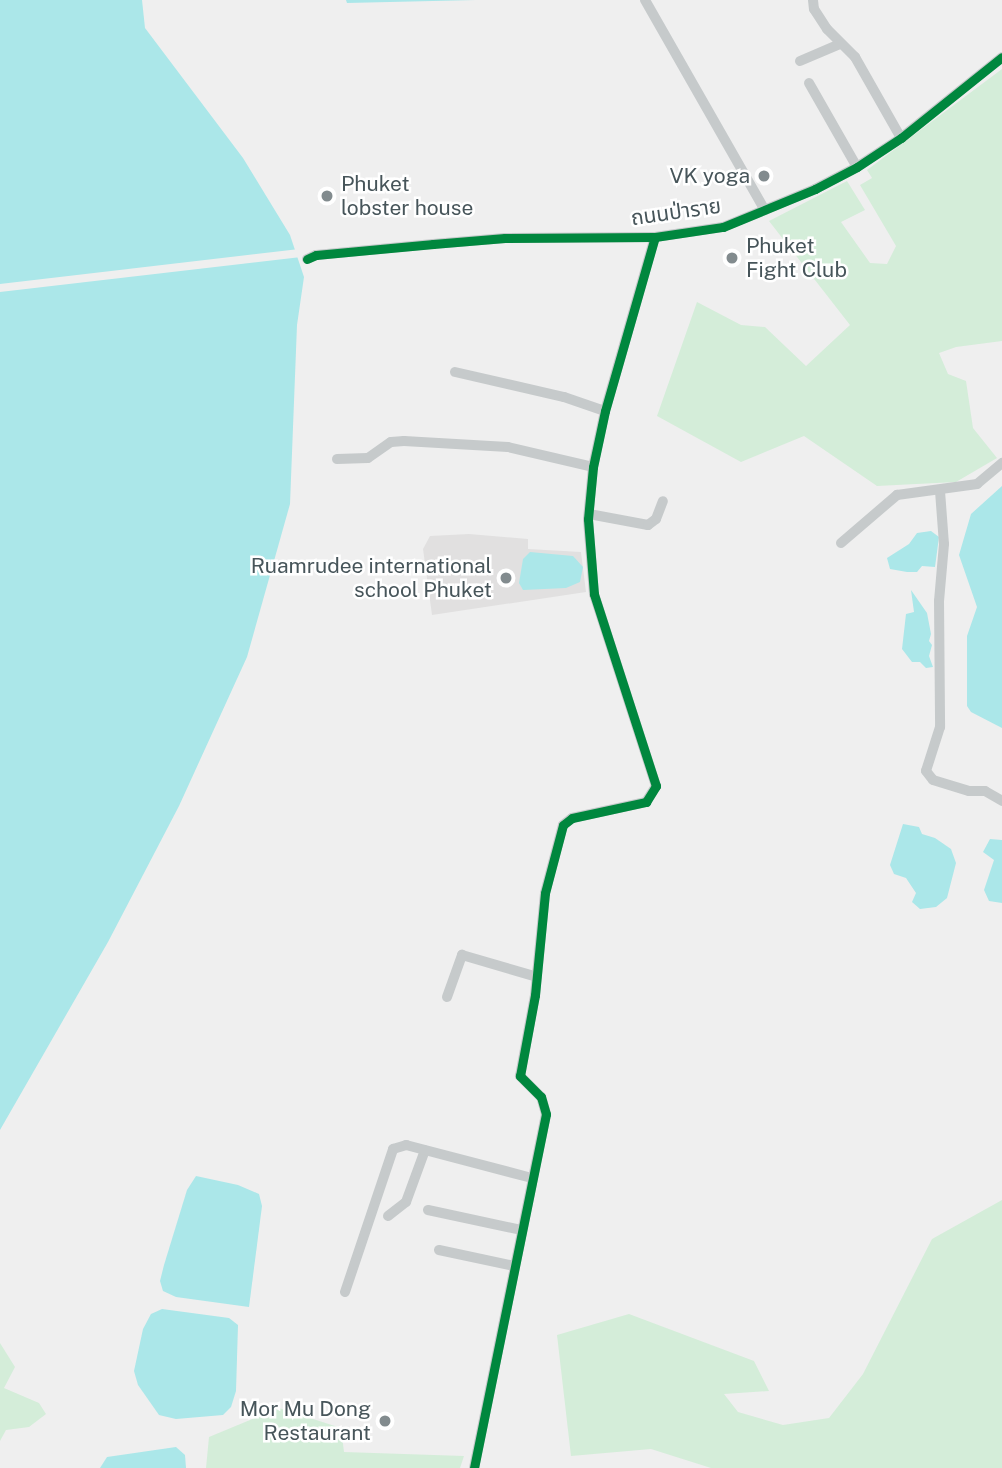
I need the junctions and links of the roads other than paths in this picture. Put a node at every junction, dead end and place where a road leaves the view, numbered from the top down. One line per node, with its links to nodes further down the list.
1 (645, 0): 9 (street)
2 (814, 0): 3 (street)
3 (841, 44): 5 (street); 7 (street)
4 (1002, 57): 7 (street, ถนนป่าราย)
5 (800, 61)
6 (809, 83): 8 (street)
7 (901, 138): 8 (street, ถนนป่าราย)
8 (857, 167): 9 (street, ถนนป่าราย)
9 (765, 210): 10 (street, ถนนป่าราย)
10 (655, 237): 11 (street, ถนนป่าราย); 13 (street)
11 (307, 259)
12 (455, 372): 13 (street)
13 (605, 411): 16 (street)
14 (337, 459): 16 (street)
15 (1002, 463): 17 (street)
16 (593, 467): 19 (street)
17 (940, 491): 20 (street); 21 (street)
18 (663, 501): 19 (street)
19 (589, 514): 22 (street)
20 (841, 543)
21 (1002, 801)
22 (537, 977): 23 (street); 25 (street)
23 (447, 997)
24 (425, 1150): 25 (street); 27 (street); 31 (street)
25 (532, 1178): 28 (street)
26 (428, 1210): 28 (street)
27 (388, 1216)
28 (521, 1230): 30 (street)
29 (439, 1251): 30 (street)
30 (514, 1266): 32 (street)
31 (345, 1292)
32 (474, 1468)

